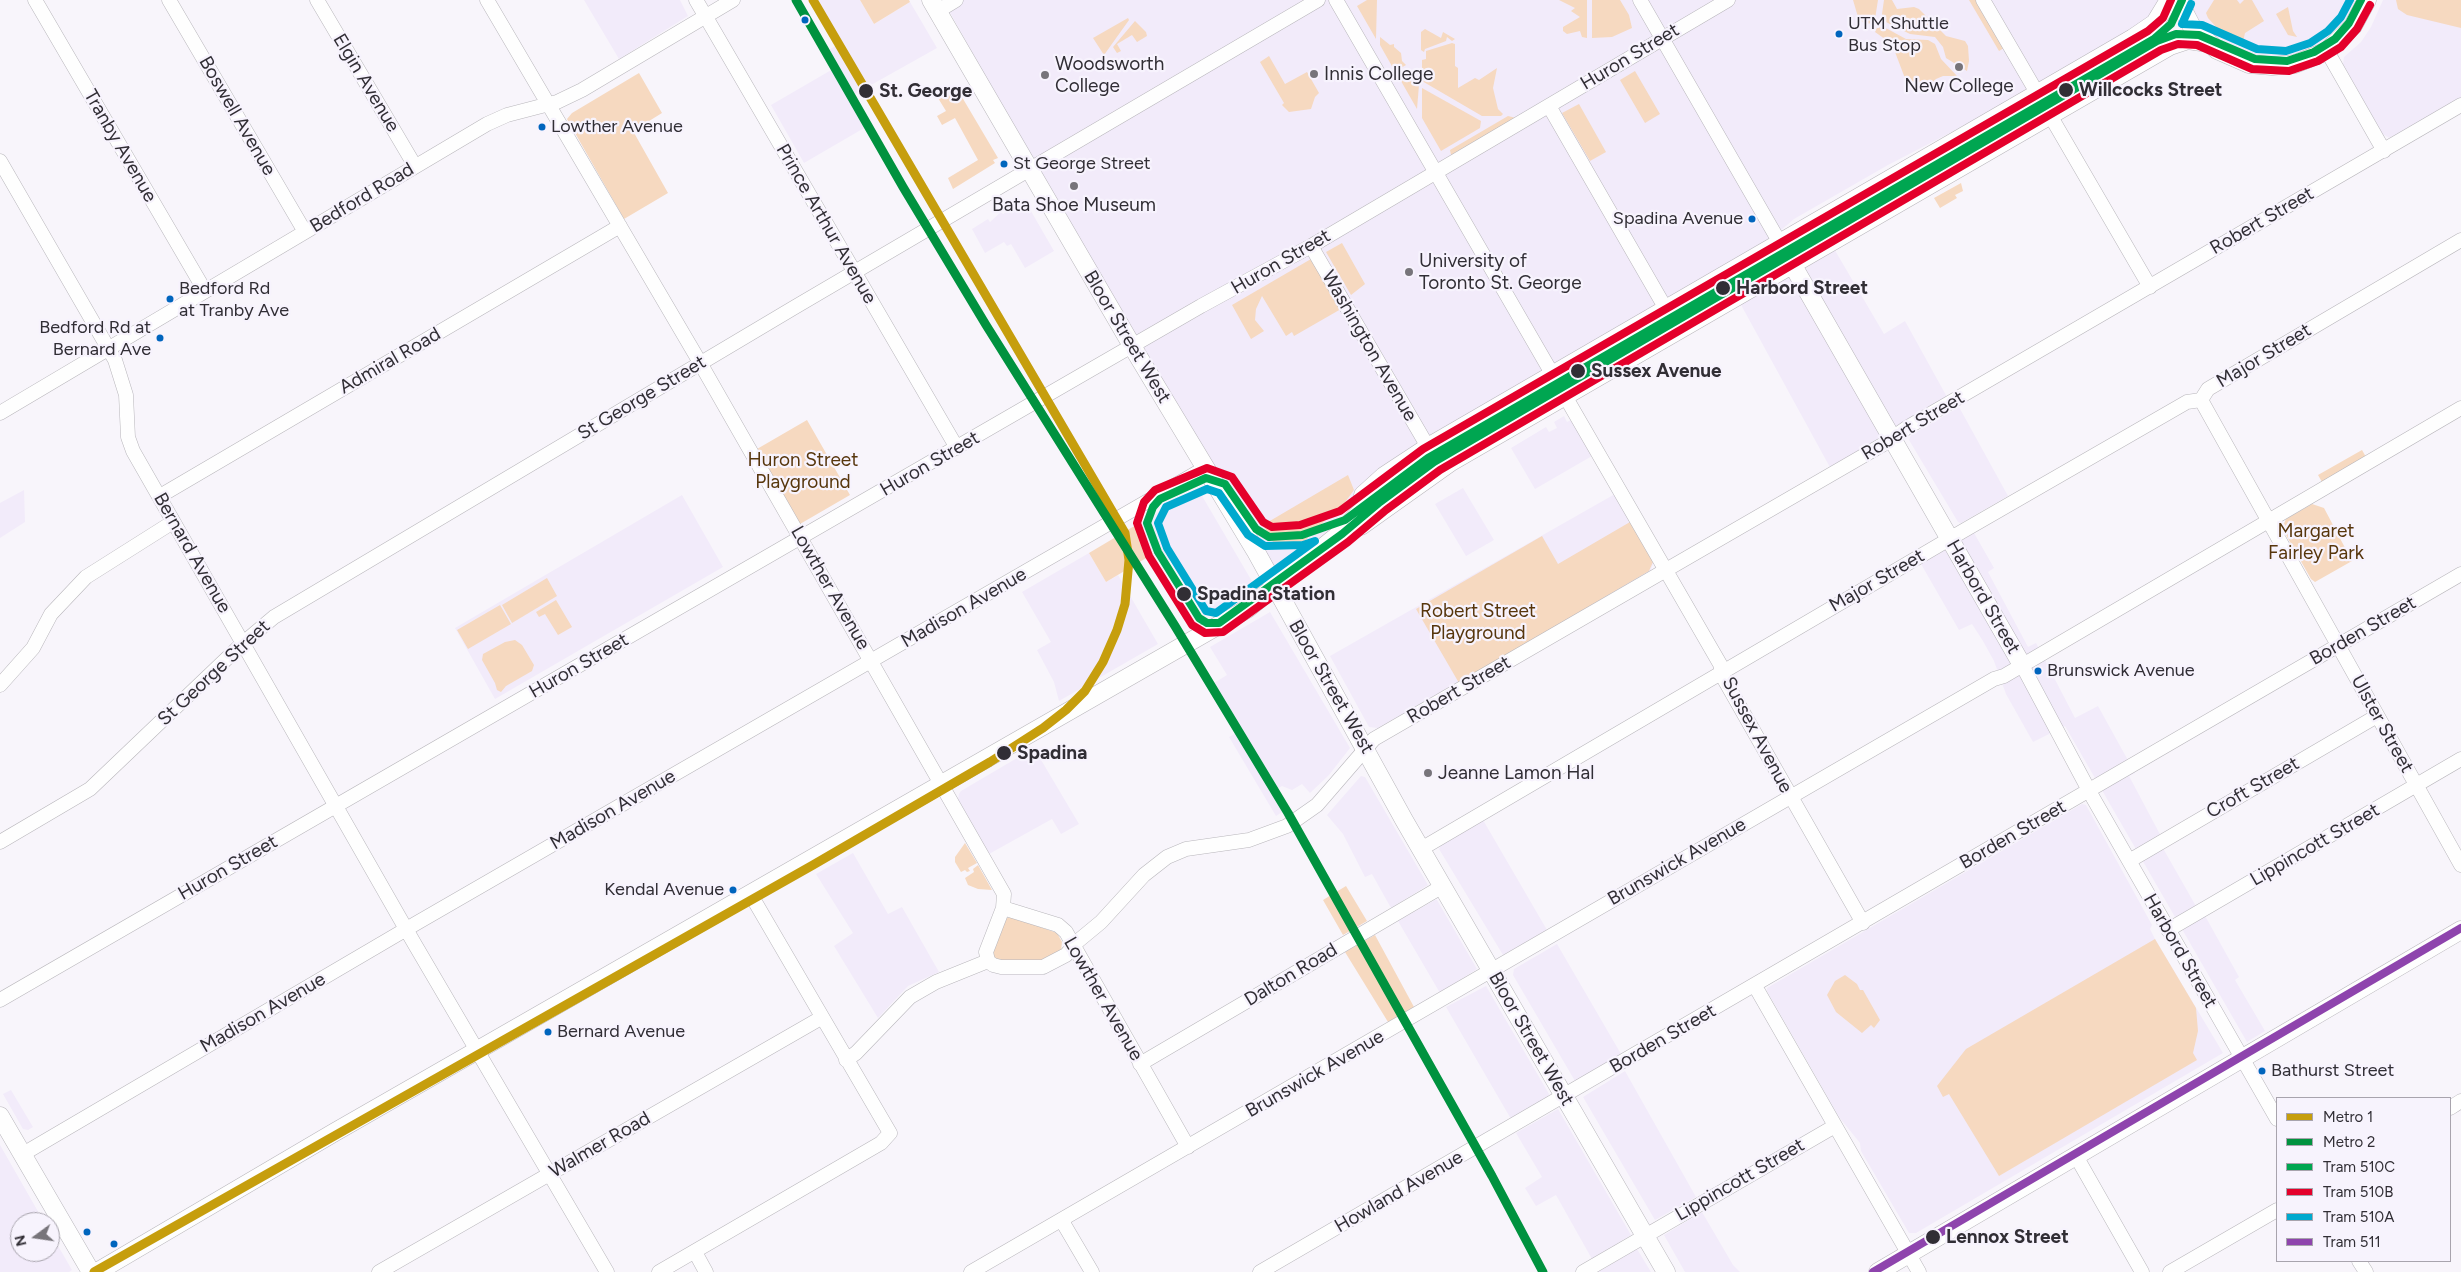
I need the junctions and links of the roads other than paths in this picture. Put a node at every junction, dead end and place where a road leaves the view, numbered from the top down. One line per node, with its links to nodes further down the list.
1 (35, 0): 39 (street, Tranby Avenue)
2 (169, 0): 32 (street, Boswell Avenue)
3 (317, 0): 28 (street, Elgin Avenue)
4 (487, 0): 22 (street, Lowther Avenue)
5 (696, 0): 17 (street, Prince Arthur Avenue)
6 (733, 0): 17 (street, Bedford Road)
7 (956, 0): 16 (street)
8 (1318, 0): 29 (street, St George Street)
9 (1336, 0): 30 (street, Sussex Avenue)
10 (1640, 0): 18 (street, Harbord Street)
11 (1728, 0): 18 (street, Huron Street)
12 (1983, 0): 21 (street)
13 (2169, 0): 21 (main road)
14 (2178, 0): 19 (main road)
15 (2367, 0): 20 (main road)
16 (935, 6): 29 (main road, Bloor Street West)
17 (705, 17): 22 (street, Bedford Road); 37 (street, Prince Arthur Avenue)
18 (1663, 38): 24 (street, Huron Street); 34 (street, Harbord Street)
19 (2208, 43): 20 (main road); 25 (main road)
20 (2326, 51): 26 (street)
21 (2037, 94): 25 (street); 34 (main road)
22 (548, 104): 28 (street, Bedford Road); 31 (street, Lowther Avenue)
23 (2461, 105): 26 (street, Robert Street)
24 (1549, 106): 30 (street, Huron Street); 40 (street)
25 (2049, 116): 36 (main road); 38 (street)
26 (2384, 151): 38 (street, Robert Street)
27 (0, 161): 42 (street, Bernard Avenue)
28 (415, 166): 32 (street, Bedford Road)
29 (1029, 170): 37 (street, St George Street); 41 (main road, Bloor Street West)
30 (1435, 172): 35 (street, Huron Street); 44 (street, Sussex Avenue)
31 (620, 226): 43 (street, Lowther Avenue); 54 (street, Admiral Road)
32 (305, 232): 39 (street, Bedford Road)
33 (2461, 240): 46 (street, Major Street)
34 (1780, 243): 36 (main road, Harbord Street); 40 (main road)
35 (1311, 246): 41 (street, Huron Street); 50 (street, Washington Avenue)
36 (1793, 265): 45 (main road); 49 (main road, Harbord Street)
37 (854, 272): 43 (street, St George Street); 51 (street, Prince Arthur Avenue)
38 (2150, 287): 49 (street, Robert Street)
39 (205, 291): 42 (street, Bedford Road)
40 (1666, 309): 44 (main road)
41 (1133, 346): 51 (street, Huron Street); 52 (main road, Bloor Street West)
42 (108, 349): 48 (street, Bedford Road); 54 (street, Bernard Avenue)
43 (700, 363): 58 (street, Lowther Avenue); 63 (street, St George Street)
44 (1553, 375): 45 (street, Sussex Avenue); 50 (main road)
45 (1565, 396): 53 (main road); 60 (street, Sussex Avenue)
46 (2201, 400): 55 (street, Ulster Street); 59 (street, Major Street)
47 (2461, 408): 55 (street, Brunswick Avenue)
48 (0, 413)
49 (1891, 439): 59 (main road, Harbord Street); 60 (street, Robert Street)
50 (1428, 447): 53 (main road)
51 (957, 448): 58 (street, Huron Street)
52 (1205, 468): 62 (main road, Bloor Street West); 65 (street, Madison Avenue)
53 (1382, 493): 57 (main road); 57 (main road)
54 (160, 496): 56 (street, Bernard Avenue)
55 (2269, 520): 64 (street, Ulster Street); 66 (street, Brunswick Avenue)
56 (173, 522): 63 (street, Bernard Avenue); 68 (street)
57 (1336, 536): 62 (main road)
58 (801, 538): 65 (street, Lowther Avenue); 76 (street, Huron Street)
59 (1950, 538): 66 (main road, Harbord Street); 67 (street, Major Street)
60 (1665, 570): 67 (street, Sussex Avenue); 70 (street, Robert Street)
61 (2461, 574): 64 (street, Borden Street)
62 (1275, 588): 70 (main road, Bloor Street West); 72 (main road)
63 (242, 644): 76 (street, Bernard Avenue); 77 (street, St George Street)
64 (2338, 646): 69 (street, Ulster Street); 74 (street, Borden Street)
65 (872, 661): 72 (street, Lowther Avenue); 85 (street, Madison Avenue)
66 (2022, 665): 74 (street, Harbord Street); 75 (street, Brunswick Avenue)
67 (1722, 671): 75 (street, Sussex Avenue); 78 (street, Major Street)
68 (0, 685)
69 (2377, 716): 73 (street, Ulster Street); 79 (street, Croft Street)
70 (1366, 749): 78 (main road, Bloor Street West); 88 (street)
71 (2461, 759): 73 (street, Lippincott Street)
72 (941, 785): 82 (main road); 83 (street, Lowther Avenue)
73 (2416, 785): 80 (street, Ulster Street); 86 (street, Lippincott Street)
74 (2089, 791): 79 (street, Harbord Street); 84 (street, Borden Street)
75 (1790, 796): 84 (street, Sussex Avenue); 90 (street, Brunswick Avenue)
76 (337, 805): 85 (street, Bernard Avenue); 92 (street, Huron Street)
77 (0, 840)
78 (1421, 849): 81 (main road, Bloor Street West)
79 (2129, 861): 86 (street, Harbord Street)
80 (2461, 865)
81 (1443, 886): 90 (main road, Bloor Street West); 97 (street, Dalton Road)
82 (751, 895): 93 (street); 94 (main road)
83 (1004, 908): 88 (street, Lowther Avenue); 89 (street)
84 (1863, 923): 91 (street, Borden Street)
85 (407, 929): 94 (street, Bernard Avenue); 103 (street, Madison Avenue)
86 (2168, 930): 95 (street, Harbord Street)
87 (2461, 930): 95 (main road)
88 (1074, 948): 89 (street); 97 (street, Lowther Avenue)
89 (988, 961): 96 (street)
90 (1492, 971): 98 (main road, Bloor Street West); 102 (street, Brunswick Avenue)
91 (1755, 986): 98 (street, Borden Street); 101 (street)
92 (0, 1000)
93 (821, 1018): 96 (street); 105 (street, Walmer Road)
94 (478, 1050): 105 (street, Bernard Avenue); 112 (main road)
95 (2243, 1059): 100 (street, Harbord Street); 104 (main road)
96 (846, 1060): 109 (street)
97 (1140, 1064): 102 (street, Lowther Avenue)
98 (1564, 1096): 108 (main road, Bloor Street West); 119 (street, Howland Avenue)
99 (0, 1116): 103 (main road)
100 (2276, 1117)
101 (1835, 1126): 108 (street, Lippincott Street); 110 (street)
102 (1188, 1147): 107 (street, Brunswick Avenue)
103 (22, 1154): 111 (main road)
104 (2076, 1156): 110 (main road); 124 (street)
105 (550, 1174): 113 (street, Walmer Road); 114 (street, Bernard Avenue)
106 (2276, 1211): 125 (street)
107 (1062, 1221): 117 (street, Brunswick Avenue); 118 (street)
108 (1646, 1236): 120 (street, Lippincott Street); 121 (main road, Bloor Street West)
109 (695, 1252): 115 (street); 116 (street)
110 (1909, 1254): 122 (main road); 123 (street)
111 (90, 1272)
112 (97, 1272)
113 (379, 1272)
114 (607, 1272)
115 (659, 1272)
116 (706, 1272)
117 (971, 1272)
118 (1092, 1272)
119 (1260, 1272)
120 (1583, 1272)
121 (1666, 1272)
122 (1878, 1272)
123 (1919, 1272)
124 (2142, 1272)
125 (2170, 1272)

